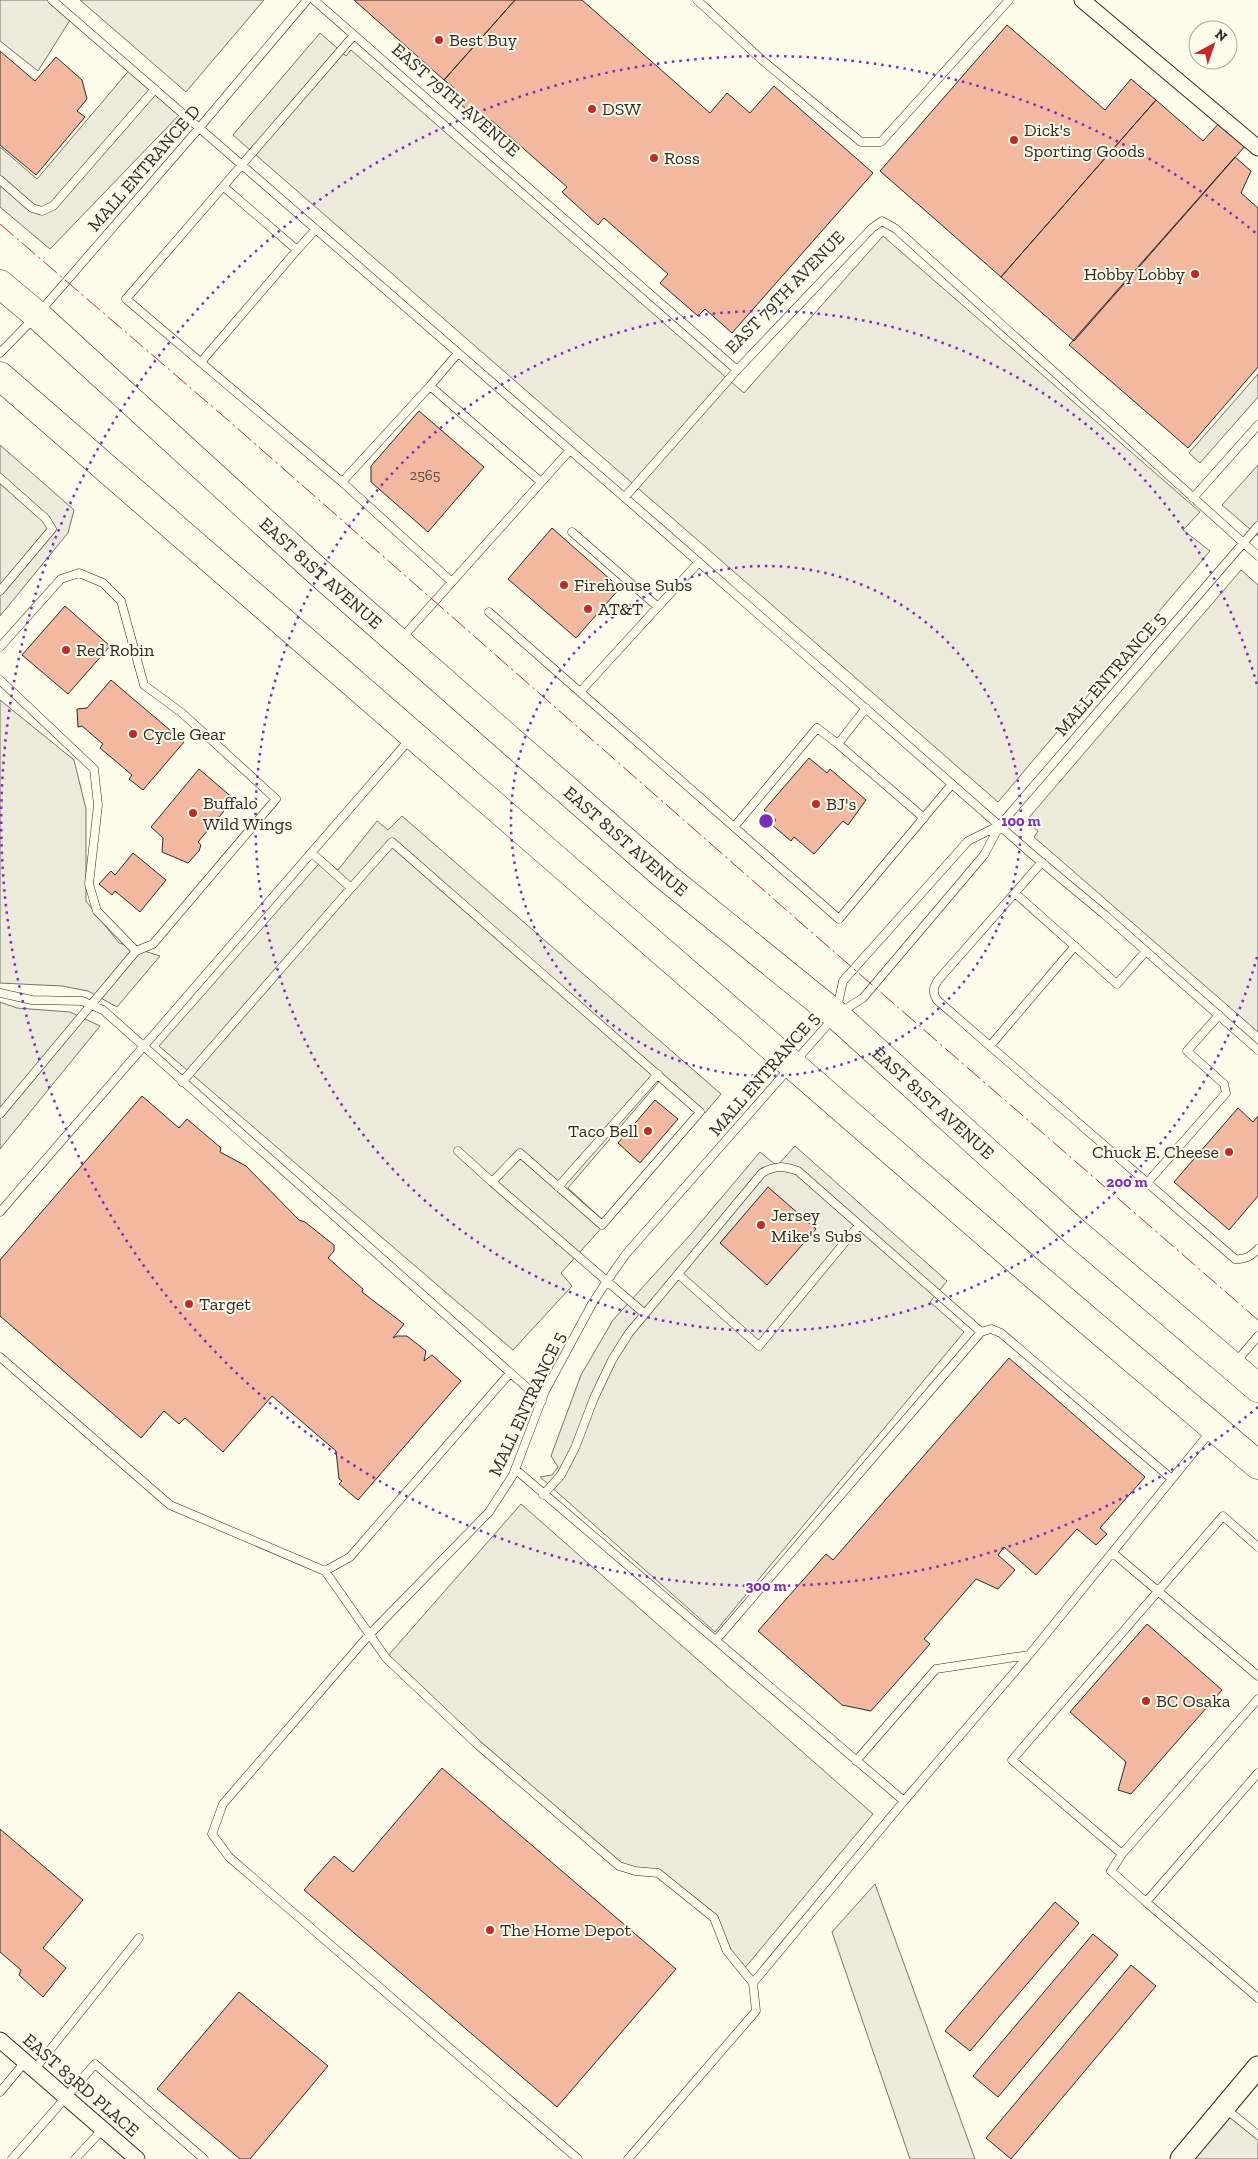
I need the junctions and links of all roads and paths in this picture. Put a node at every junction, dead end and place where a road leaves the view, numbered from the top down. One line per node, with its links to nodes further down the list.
1 (52, 0): 8 (lane)
2 (307, 0): 9 (lane, MALL ENTRANCE D)
3 (314, 0): 7 (lane, EAST 79TH AVENUE)
4 (696, 0): 5 (lane)
5 (1009, 0)
6 (1082, 0): 10 (street)
7 (354, 36): 11 (lane); 21 (lane, EAST 79TH AVENUE)
8 (155, 89): 9 (lane); 12 (lane)
9 (200, 127): 11 (lane); 17 (lane, MALL ENTRANCE D)
10 (1258, 148)
11 (244, 165): 13 (lane); 14 (lane)
12 (0, 180)
13 (224, 187): 15 (lane); 20 (lane)
14 (316, 229): 15 (lane); 19 (lane)
15 (297, 250): 20 (lane)
16 (0, 284): 17 (highway, EAST 81ST AVENUE)
17 (37, 315): 18 (lane, MALL ENTRANCE D); 40 (highway, EAST 81ST AVENUE)
18 (0, 353)
19 (458, 353): 23 (lane); 25 (lane)
20 (201, 362): 27 (lane)
21 (738, 370): 29 (lane); 30 (lane, EAST 79TH AVENUE)
22 (0, 376): 45 (highway)
23 (430, 386): 27 (lane); 28 (lane)
24 (1258, 425): 30 (lane)
25 (570, 450): 28 (lane); 29 (lane)
26 (0, 478): 37 (lane)
27 (342, 482): 36 (lane)
28 (542, 482): 36 (lane)
29 (625, 497): 35 (lane)
30 (1193, 498): 33 (lane, EAST 79TH AVENUE)
31 (1258, 526): 33 (lane, MALL ENTRANCE 5)
32 (572, 532): 38 (lane)
33 (1243, 543): 34 (lane, EAST 79TH AVENUE); 49 (lane, MALL ENTRANCE 5)
34 (1258, 556)
35 (699, 562): 38 (lane); 44 (lane)
36 (452, 582): 40 (lane)
37 (0, 591)
38 (658, 607): 43 (lane)
39 (489, 612): 43 (lane)
40 (398, 642): 60 (highway, EAST 81ST AVENUE)
41 (0, 648): 56 (lane)
42 (0, 680): 56 (lane)
43 (580, 692): 50 (lane)
44 (866, 708): 46 (lane); 47 (lane)
45 (414, 735): 51 (lane); 65 (highway)
46 (838, 744): 48 (lane); 50 (lane)
47 (952, 784): 48 (lane); 49 (lane)
48 (924, 818): 50 (lane)
49 (1000, 825): 52 (lane); 60 (lane, MALL ENTRANCE 5); 60 (lane, MALL ENTRANCE 5)
50 (734, 827)
51 (312, 853): 53 (lane); 63 (lane)
52 (1042, 862): 54 (lane); 57 (lane)
53 (351, 888): 66 (lane); 67 (lane)
54 (1015, 893): 55 (lane); 62 (lane)
55 (1075, 946): 57 (lane); 62 (lane)
56 (136, 951): 59 (lane)
57 (1146, 951): 61 (lane)
58 (0, 993): 59 (lane)
59 (92, 1005): 63 (lane); 68 (lane)
60 (836, 1015): 65 (lane, MALL ENTRANCE 5); 82 (highway, EAST 81ST AVENUE)
61 (1219, 1015): 64 (lane); 71 (lane)
62 (990, 1046): 71 (lane)
63 (143, 1047): 67 (lane); 73 (lane)
64 (1258, 1050)
65 (793, 1064): 77 (lane, MALL ENTRANCE 5); 86 (highway)
66 (658, 1074): 72 (lane); 72 (lane)
67 (182, 1082): 83 (lane)
68 (0, 1114)
69 (458, 1151): 70 (lane)
70 (492, 1182): 72 (lane); 77 (lane)
71 (1147, 1183): 75 (lane)
72 (558, 1187)
73 (0, 1212)
74 (859, 1225): 76 (lane); 76 (lane); 79 (lane)
75 (1258, 1249)
76 (678, 1274): 78 (lane)
77 (607, 1281): 78 (lane); 85 (lane, MALL ENTRANCE 5)
78 (645, 1314): 90 (lane)
79 (981, 1332): 89 (lane); 96 (lane)
80 (1258, 1336): 82 (lane)
81 (0, 1357): 93 (lane)
82 (1232, 1366): 84 (highway, EAST 81ST AVENUE)
83 (510, 1374): 85 (lane); 93 (lane)
84 (1258, 1388)
85 (542, 1401): 88 (lane, MALL ENTRANCE 5)
86 (1214, 1428): 87 (highway); 89 (lane)
87 (1258, 1465)
88 (515, 1469): 90 (lane); 95 (lane, MALL ENTRANCE 5)
89 (1172, 1479): 92 (lane)
90 (543, 1495): 96 (lane)
91 (1258, 1547): 94 (lane)
92 (1112, 1553): 94 (lane); 97 (lane)
93 (325, 1570): 95 (lane)
94 (1158, 1592): 98 (lane); 103 (lane)
95 (368, 1635): 106 (lane); 120 (lane, MALL ENTRANCE 5)
96 (716, 1640): 100 (lane)
97 (1029, 1655): 100 (lane); 102 (lane)
98 (1258, 1676)
99 (1258, 1699): 103 (lane)
100 (856, 1761): 102 (lane)
101 (1258, 1773): 104 (lane)
102 (904, 1801): 106 (lane)
103 (1122, 1854): 104 (lane)
104 (1146, 1902): 107 (lane)
105 (139, 1938): 109 (lane)
106 (753, 1983): 121 (lane)
107 (1258, 1998)
108 (0, 2040): 109 (street, EAST 83RD PLACE)
109 (30, 2066): 111 (lane); 112 (street, EAST 83RD PLACE)
110 (1258, 2067): 113 (street)
111 (0, 2092)
112 (66, 2097): 114 (street, EAST 83RD PLACE); 116 (lane); 119 (lane)
113 (1224, 2108): 115 (lane); 122 (street)
114 (103, 2129): 117 (lane); 118 (street, EAST 83RD PLACE)
115 (1258, 2135)
116 (12, 2159)
117 (75, 2159)
118 (138, 2159)
119 (204, 2159)
120 (578, 2159)
121 (628, 2159)
122 (1182, 2159)

